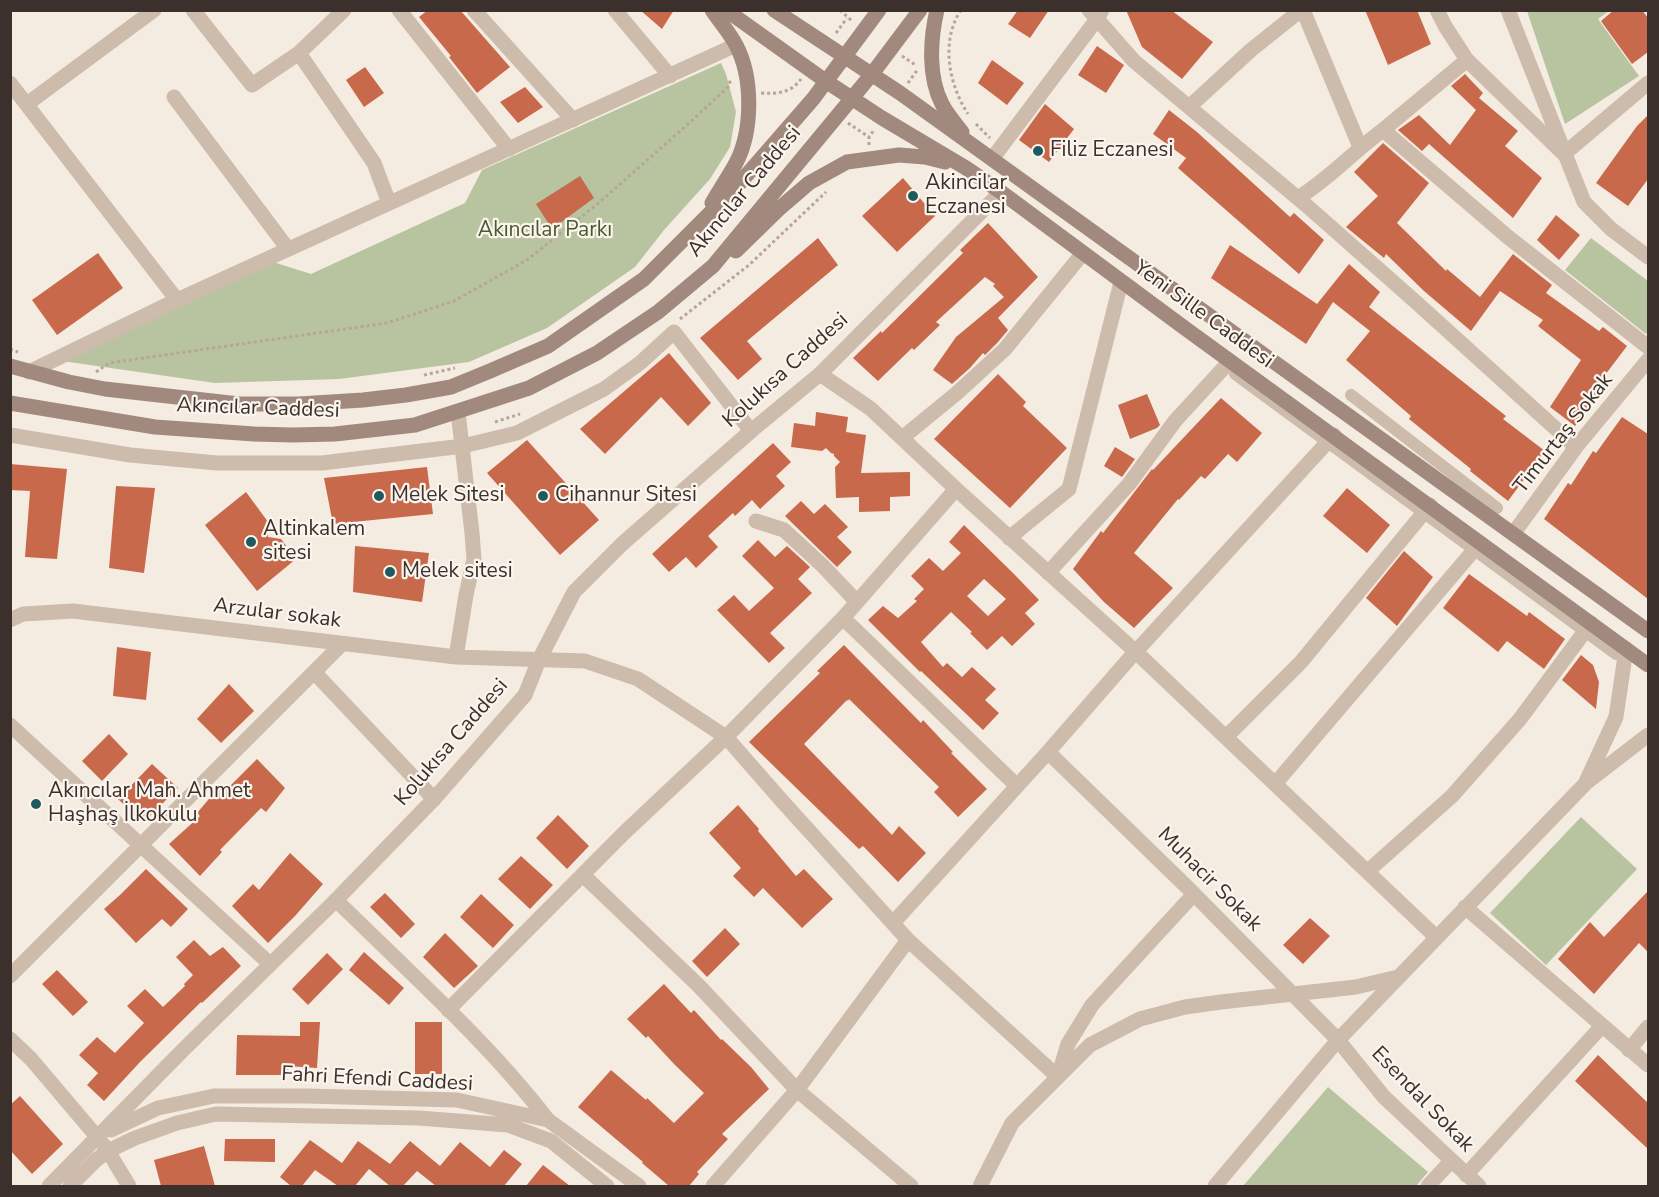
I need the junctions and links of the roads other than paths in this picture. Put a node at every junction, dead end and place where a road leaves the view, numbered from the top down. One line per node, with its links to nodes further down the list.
1 (154, 10): 28 (street)
2 (193, 10): 18 (street)
3 (344, 10): 18 (street)
4 (399, 10): 34 (street)
5 (474, 10): 30 (street)
6 (615, 10): 22 (street)
7 (712, 10): 17 (main road)
8 (726, 10): 23 (main road, Yeni Sille Caddesi)
9 (774, 10): 19 (main road, Yeni Sille Caddesi)
10 (879, 10): 19 (main road, Akıncılar Caddesi)
11 (920, 10): 21 (main road, Akıncılar Caddesi)
12 (937, 10): 32 (main road)
13 (1302, 10): 29 (street); 33 (street)
14 (1437, 10): 20 (street)
15 (1508, 10): 36 (street)
16 (1096, 13): 29 (street); 35 (street)
17 (736, 45): 22 (street); 41 (main road)
18 (299, 52): 40 (street)
19 (845, 57): 21 (main road, Yeni Sille Caddesi); 23 (main road, Akıncılar Caddesi)
20 (1467, 60): 31 (street); 36 (street)
21 (872, 74): 27 (main road, Akıncılar Caddesi); 32 (main road, Yeni Sille Caddesi)
22 (670, 76): 30 (street)
23 (827, 82): 27 (main road, Yeni Sille Caddesi); 41 (main road, Akıncılar Caddesi)
24 (10, 83): 28 (street)
25 (1648, 83): 36 (street)
26 (174, 97): 42 (street)
27 (852, 98): 37 (main road, Yeni Sille Caddesi); 45 (main road, Akıncılar Caddesi)
28 (27, 104): 48 (street)
29 (1190, 108): 39 (street)
30 (573, 120): 34 (street)
31 (1383, 130): 33 (street); 49 (street)
32 (970, 144): 35 (main road, Yeni Sille Caddesi)
33 (1360, 147): 39 (street)
34 (509, 148): 40 (street)
35 (996, 153): 68 (main road, Yeni Sille Caddesi)
36 (1564, 154): 44 (street)
37 (966, 168): 38 (main road, Yeni Sille Caddesi); 45 (main road)
38 (1001, 192): 43 (main road, Yeni Sille Caddesi); 54 (street, Kolukısa Caddesi)
39 (1298, 198): 63 (street)
40 (389, 203): 42 (street)
41 (699, 224): 53 (main road, Akıncılar Caddesi)
42 (288, 249): 48 (street)
43 (1083, 253): 46 (main road, Yeni Sille Caddesi); 61 (street)
44 (1648, 257)
45 (713, 266): 57 (main road, Akıncılar Caddesi)
46 (1121, 282): 51 (main road, Yeni Sille Caddesi); 69 (street)
47 (1130, 296): 51 (street)
48 (177, 300): 53 (street)
49 (1648, 347)
50 (1648, 360): 63 (street, Timurtaş Sokak)
51 (1227, 365): 60 (main road, Yeni Sille Caddesi); 71 (street); 78 (street)
52 (10, 366): 53 (main road, Akıncılar Caddesi)
53 (29, 372)
54 (820, 374): 58 (street, Kolukısa Caddesi); 61 (street)
55 (1351, 395): 66 (street)
56 (10, 403): 57 (main road, Akıncılar Caddesi)
57 (458, 412): 62 (street)
58 (751, 431): 62 (street); 81 (street, Kolukısa Caddesi)
59 (10, 435): 62 (street)
60 (1334, 435): 65 (main road, Yeni Sille Caddesi); 79 (street)
61 (902, 438): 64 (street)
62 (463, 446): 80 (street)
63 (1576, 447): 68 (street, Timurtaş Sokak)
64 (956, 489): 69 (street); 72 (street)
65 (1430, 505): 70 (main road, Yeni Sille Caddesi); 87 (street)
66 (1497, 508)
67 (756, 521): 72 (street)
68 (1513, 534): 76 (main road, Yeni Sille Caddesi)
69 (1009, 538): 71 (street)
70 (1480, 543): 75 (main road, Yeni Sille Caddesi); 89 (street)
71 (1048, 573): 79 (street)
72 (857, 602): 73 (street)
73 (843, 618): 86 (street); 91 (street)
74 (10, 620): 77 (street, Arzular sokak)
75 (1591, 622): 78 (main road, Yeni Sille Caddesi); 94 (street)
76 (1648, 631)
77 (342, 644): 80 (street, Arzular sokak); 83 (street)
78 (1621, 651): 82 (main road, Yeni Sille Caddesi); 90 (street)
79 (1136, 652): 87 (street); 88 (street)
80 (456, 657): 81 (street, Arzular sokak)
81 (539, 660): 86 (street, Arzular sokak); 92 (street, Kolukısa Caddesi)
82 (1648, 665)
83 (314, 672): 92 (street); 93 (street)
84 (10, 725): 93 (street)
85 (1648, 735): 90 (street)
86 (726, 737): 95 (street); 99 (street, Arzular sokak)
87 (1226, 737): 89 (street)
88 (1048, 752): 91 (street); 96 (street, Muhacir Sokak)
89 (1275, 784): 94 (street)
90 (1585, 784): 98 (street)
91 (1017, 786): 99 (street)
92 (434, 799): 97 (street, Kolukısa Caddesi)
93 (141, 845): 102 (street); 103 (street)
94 (1368, 871): 100 (street)
95 (583, 874): 106 (street); 114 (street)
96 (1194, 894): 105 (street, Muhacir Sokak); 113 (street)
97 (336, 900): 102 (street, Kolukısa Caddesi); 106 (street)
98 (1465, 907): 100 (street); 107 (street)
99 (893, 923): 101 (street, Arzular sokak)
100 (1436, 936): 104 (street)
101 (908, 940): 113 (street, Arzular sokak); 114 (street)
102 (270, 964): 116 (street, Kolukısa Caddesi)
103 (10, 976)
104 (1398, 977): 105 (street); 110 (street)
105 (1292, 994): 110 (street, Muhacir Sokak); 113 (street)
106 (448, 1010): 115 (street)
107 (1602, 1026): 111 (street); 119 (street)
108 (1648, 1027): 111 (street)
109 (10, 1039): 116 (street)
110 (1338, 1040): 118 (street, Esendal Sokak); 128 (street)
111 (1629, 1050): 112 (street)
112 (1648, 1065)
113 (1058, 1077): 127 (street)
114 (797, 1090): 125 (street); 126 (street)
115 (548, 1120): 116 (street, Fahri Efendi Caddesi); 124 (street, Fahri Efendi Caddesi)
116 (98, 1138): 117 (street); 120 (street)
117 (108, 1151): 121 (street, Fahri Efendi Caddesi); 122 (street); 123 (street, Fahri Efendi Caddesi)
118 (1451, 1161): 119 (street, Esendal Sokak); 129 (street)
119 (1467, 1175): 130 (street, Esendal Sokak)
120 (49, 1186)
121 (70, 1186)
122 (129, 1186)
123 (607, 1186)
124 (639, 1186)
125 (713, 1186)
126 (911, 1186)
127 (980, 1186)
128 (1215, 1186)
129 (1428, 1186)
130 (1479, 1186)

